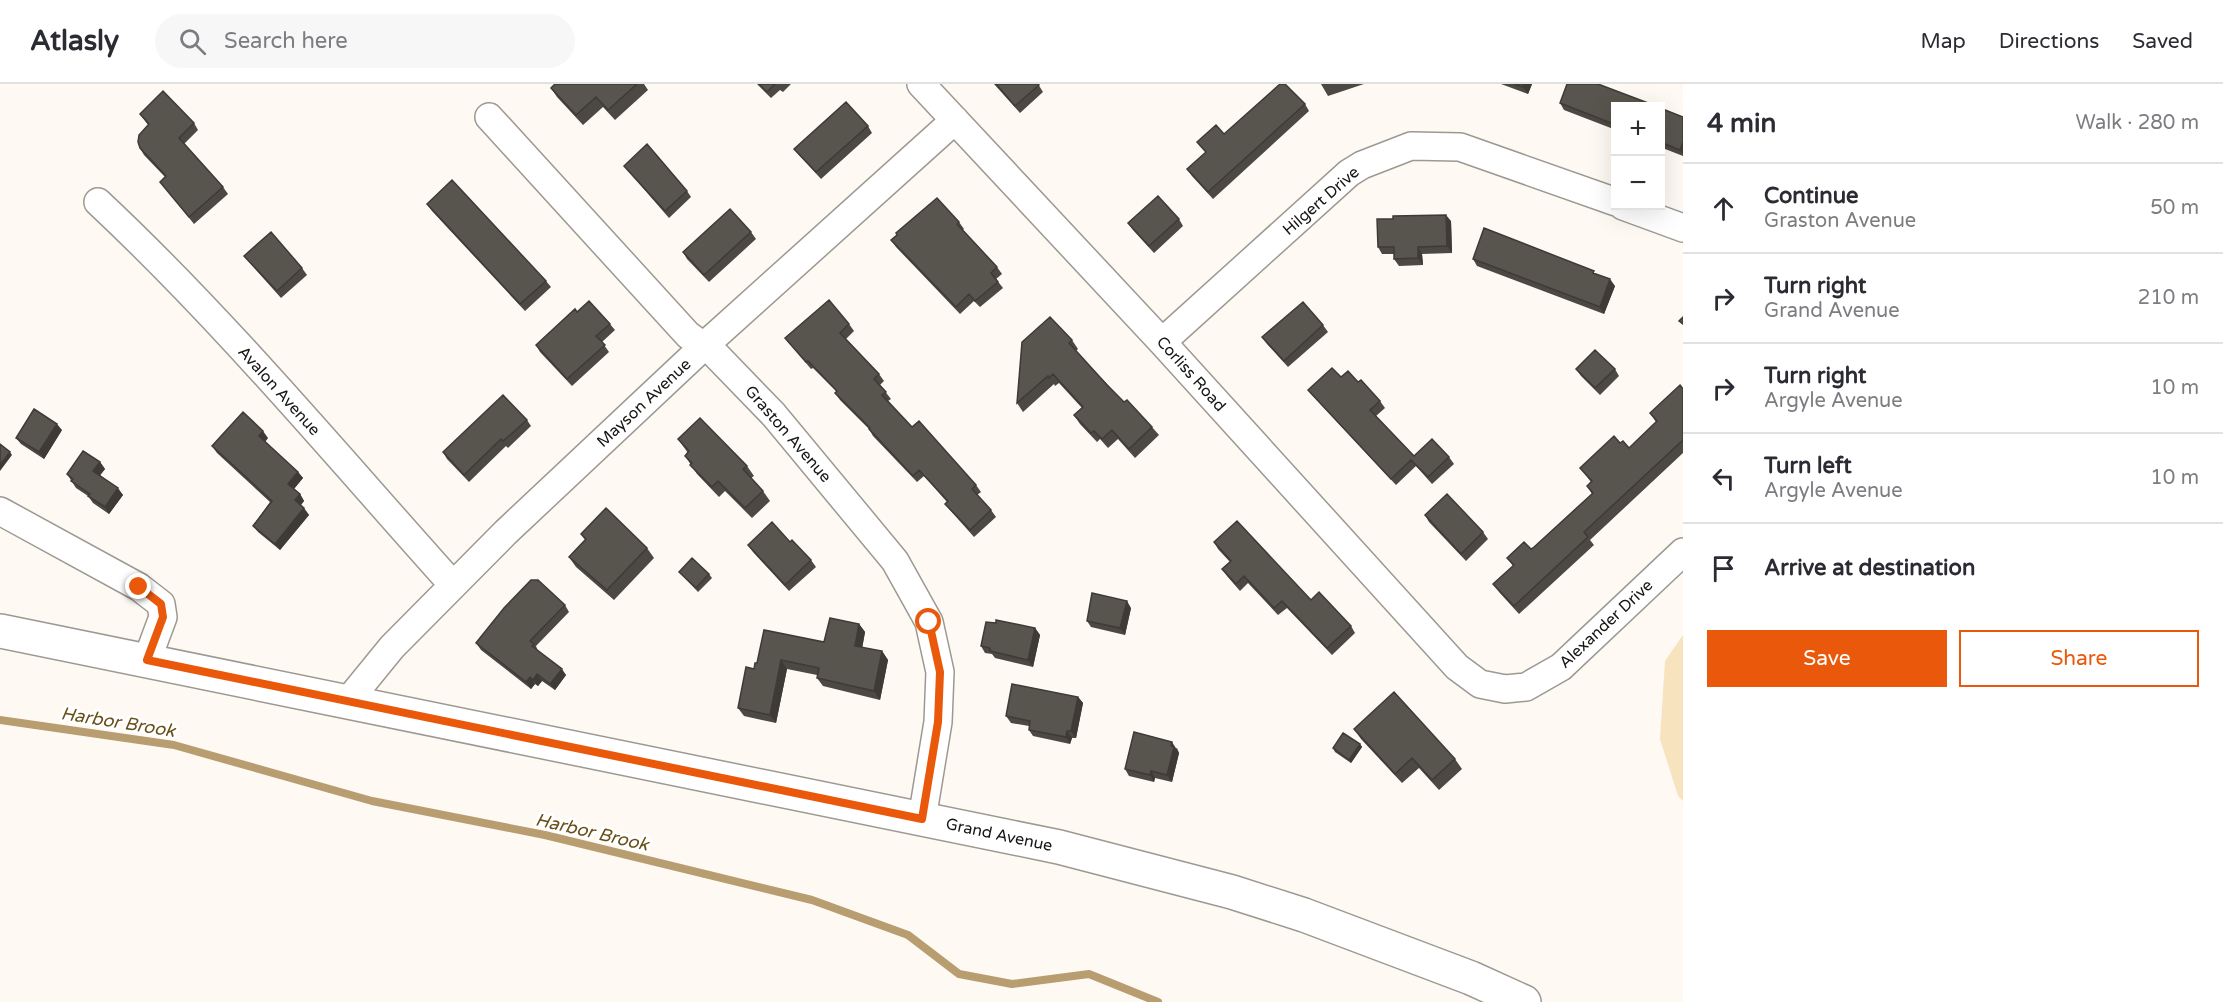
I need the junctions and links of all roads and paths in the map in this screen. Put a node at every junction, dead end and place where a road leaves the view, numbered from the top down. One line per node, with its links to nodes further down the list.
1 (921, 84): 3 (street, Corliss Road)
2 (489, 117): 9 (street, Graston Avenue)
3 (955, 120): 8 (street, Corliss Road); 9 (street, Mayson Avenue)
4 (1611, 200): 8 (street, Hilgert Drive)
5 (98, 202): 12 (street, Avalon Avenue)
6 (1634, 210): 7 (street)
7 (1683, 228)
8 (1162, 342): 15 (street, Corliss Road)
9 (704, 346): 12 (street, Mayson Avenue); 17 (street, Graston Avenue)
10 (0, 511): 14 (street)
11 (1683, 552): 15 (street, Alexander Drive)
12 (453, 585): 16 (street, Mayson Avenue)
13 (0, 631): 14 (street, Grand Avenue)
14 (147, 660): 16 (street, Grand Avenue)
15 (1457, 667)
16 (348, 701): 17 (street, Grand Avenue)
17 (922, 819): 18 (street, Grand Avenue)
18 (1524, 1002)

